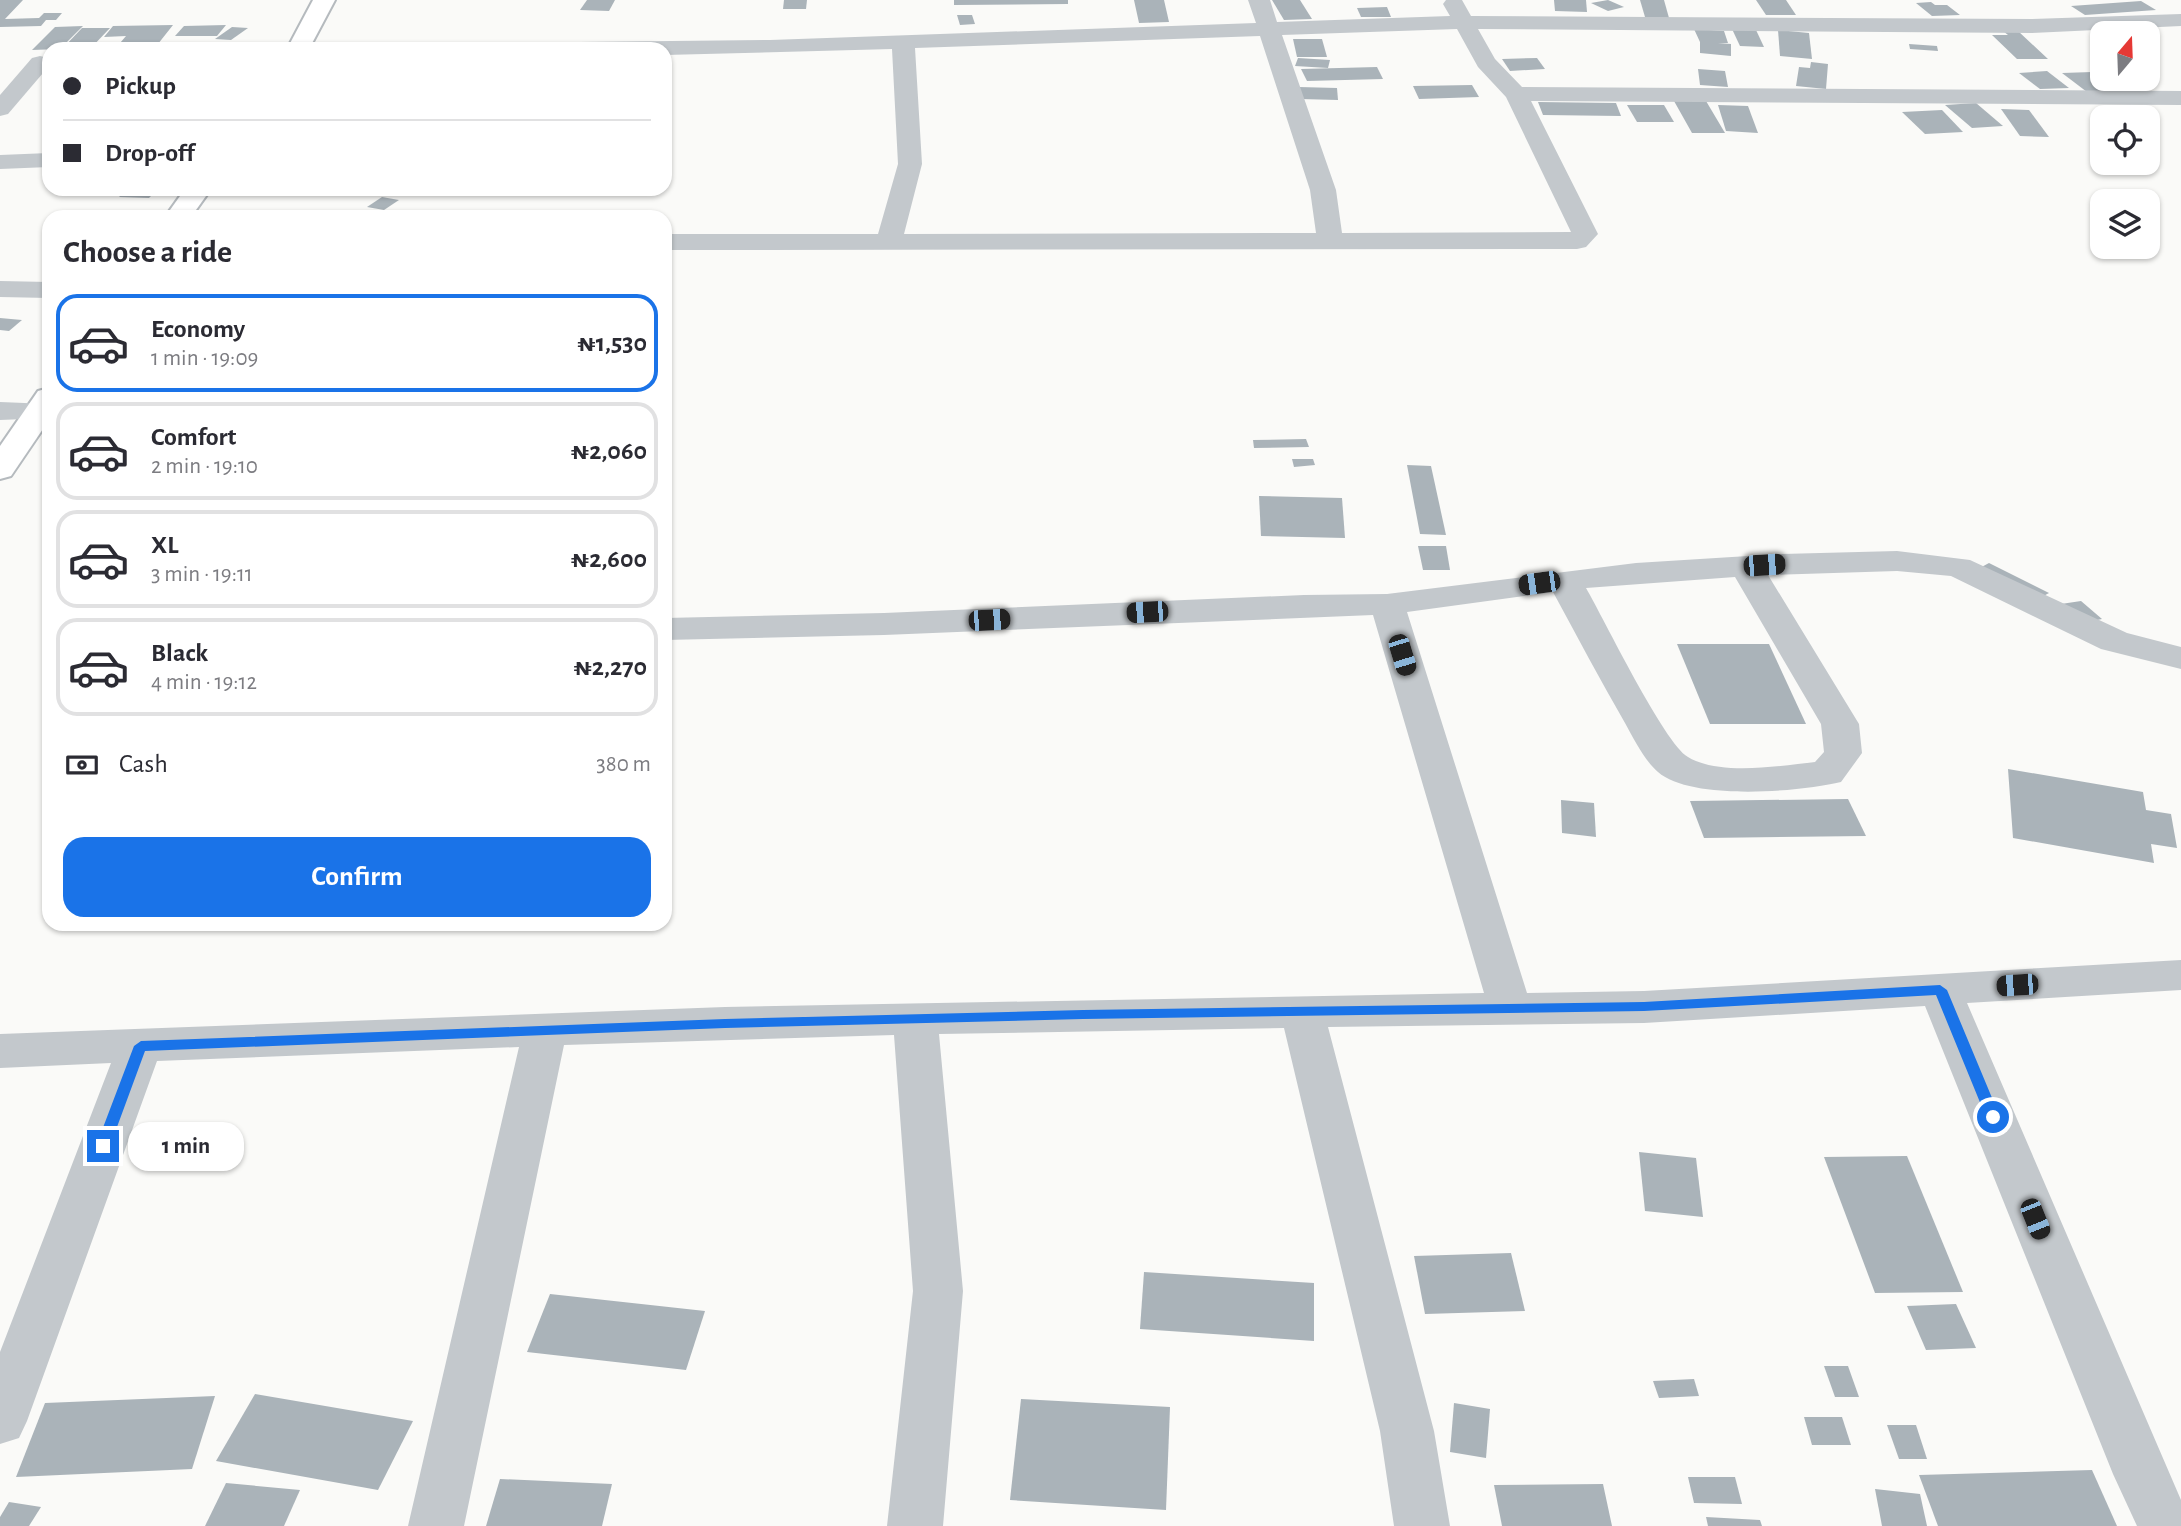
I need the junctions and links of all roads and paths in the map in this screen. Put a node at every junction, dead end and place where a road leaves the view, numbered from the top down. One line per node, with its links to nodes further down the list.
1 (324, 0): 9 (main road)
2 (1259, 0): 7 (street)
3 (2158, 0): 5 (street)
4 (1459, 11): 6 (street); 7 (street); 14 (street)
5 (2181, 13)
6 (2181, 20)
7 (1269, 29): 8 (street); 19 (street)
8 (903, 41): 10 (street); 21 (street)
9 (302, 42)
10 (672, 48)
11 (42, 63): 12 (street)
12 (13, 64)
13 (42, 66): 16 (street)
14 (1516, 94): 15 (street); 19 (street)
15 (2181, 98)
16 (0, 109)
17 (42, 160): 18 (street)
18 (0, 162)
19 (1330, 241): 21 (street)
20 (672, 242): 21 (street)
21 (889, 242)
22 (42, 279): 23 (street)
23 (0, 280)
24 (0, 289): 25 (street)
25 (42, 290)
26 (42, 404): 28 (street)
27 (42, 407): 29 (main road)
28 (0, 411)
29 (0, 469)
30 (1745, 566): 31 (street); 31 (street); 34 (street)
31 (1564, 580): 32 (street)
32 (1387, 604): 33 (street); 37 (street)
33 (672, 629)
34 (2181, 658)
35 (2181, 975): 36 (street)
36 (1940, 990): 37 (street); 47 (street)
37 (1510, 1008): 38 (street)
38 (1302, 1012): 39 (street); 46 (street)
39 (915, 1019): 40 (street); 45 (street)
40 (545, 1031): 41 (street); 44 (street)
41 (141, 1046): 42 (street); 43 (street)
42 (0, 1051)
43 (0, 1421)
44 (436, 1526)
45 (915, 1526)
46 (1422, 1526)
47 (2165, 1526)

